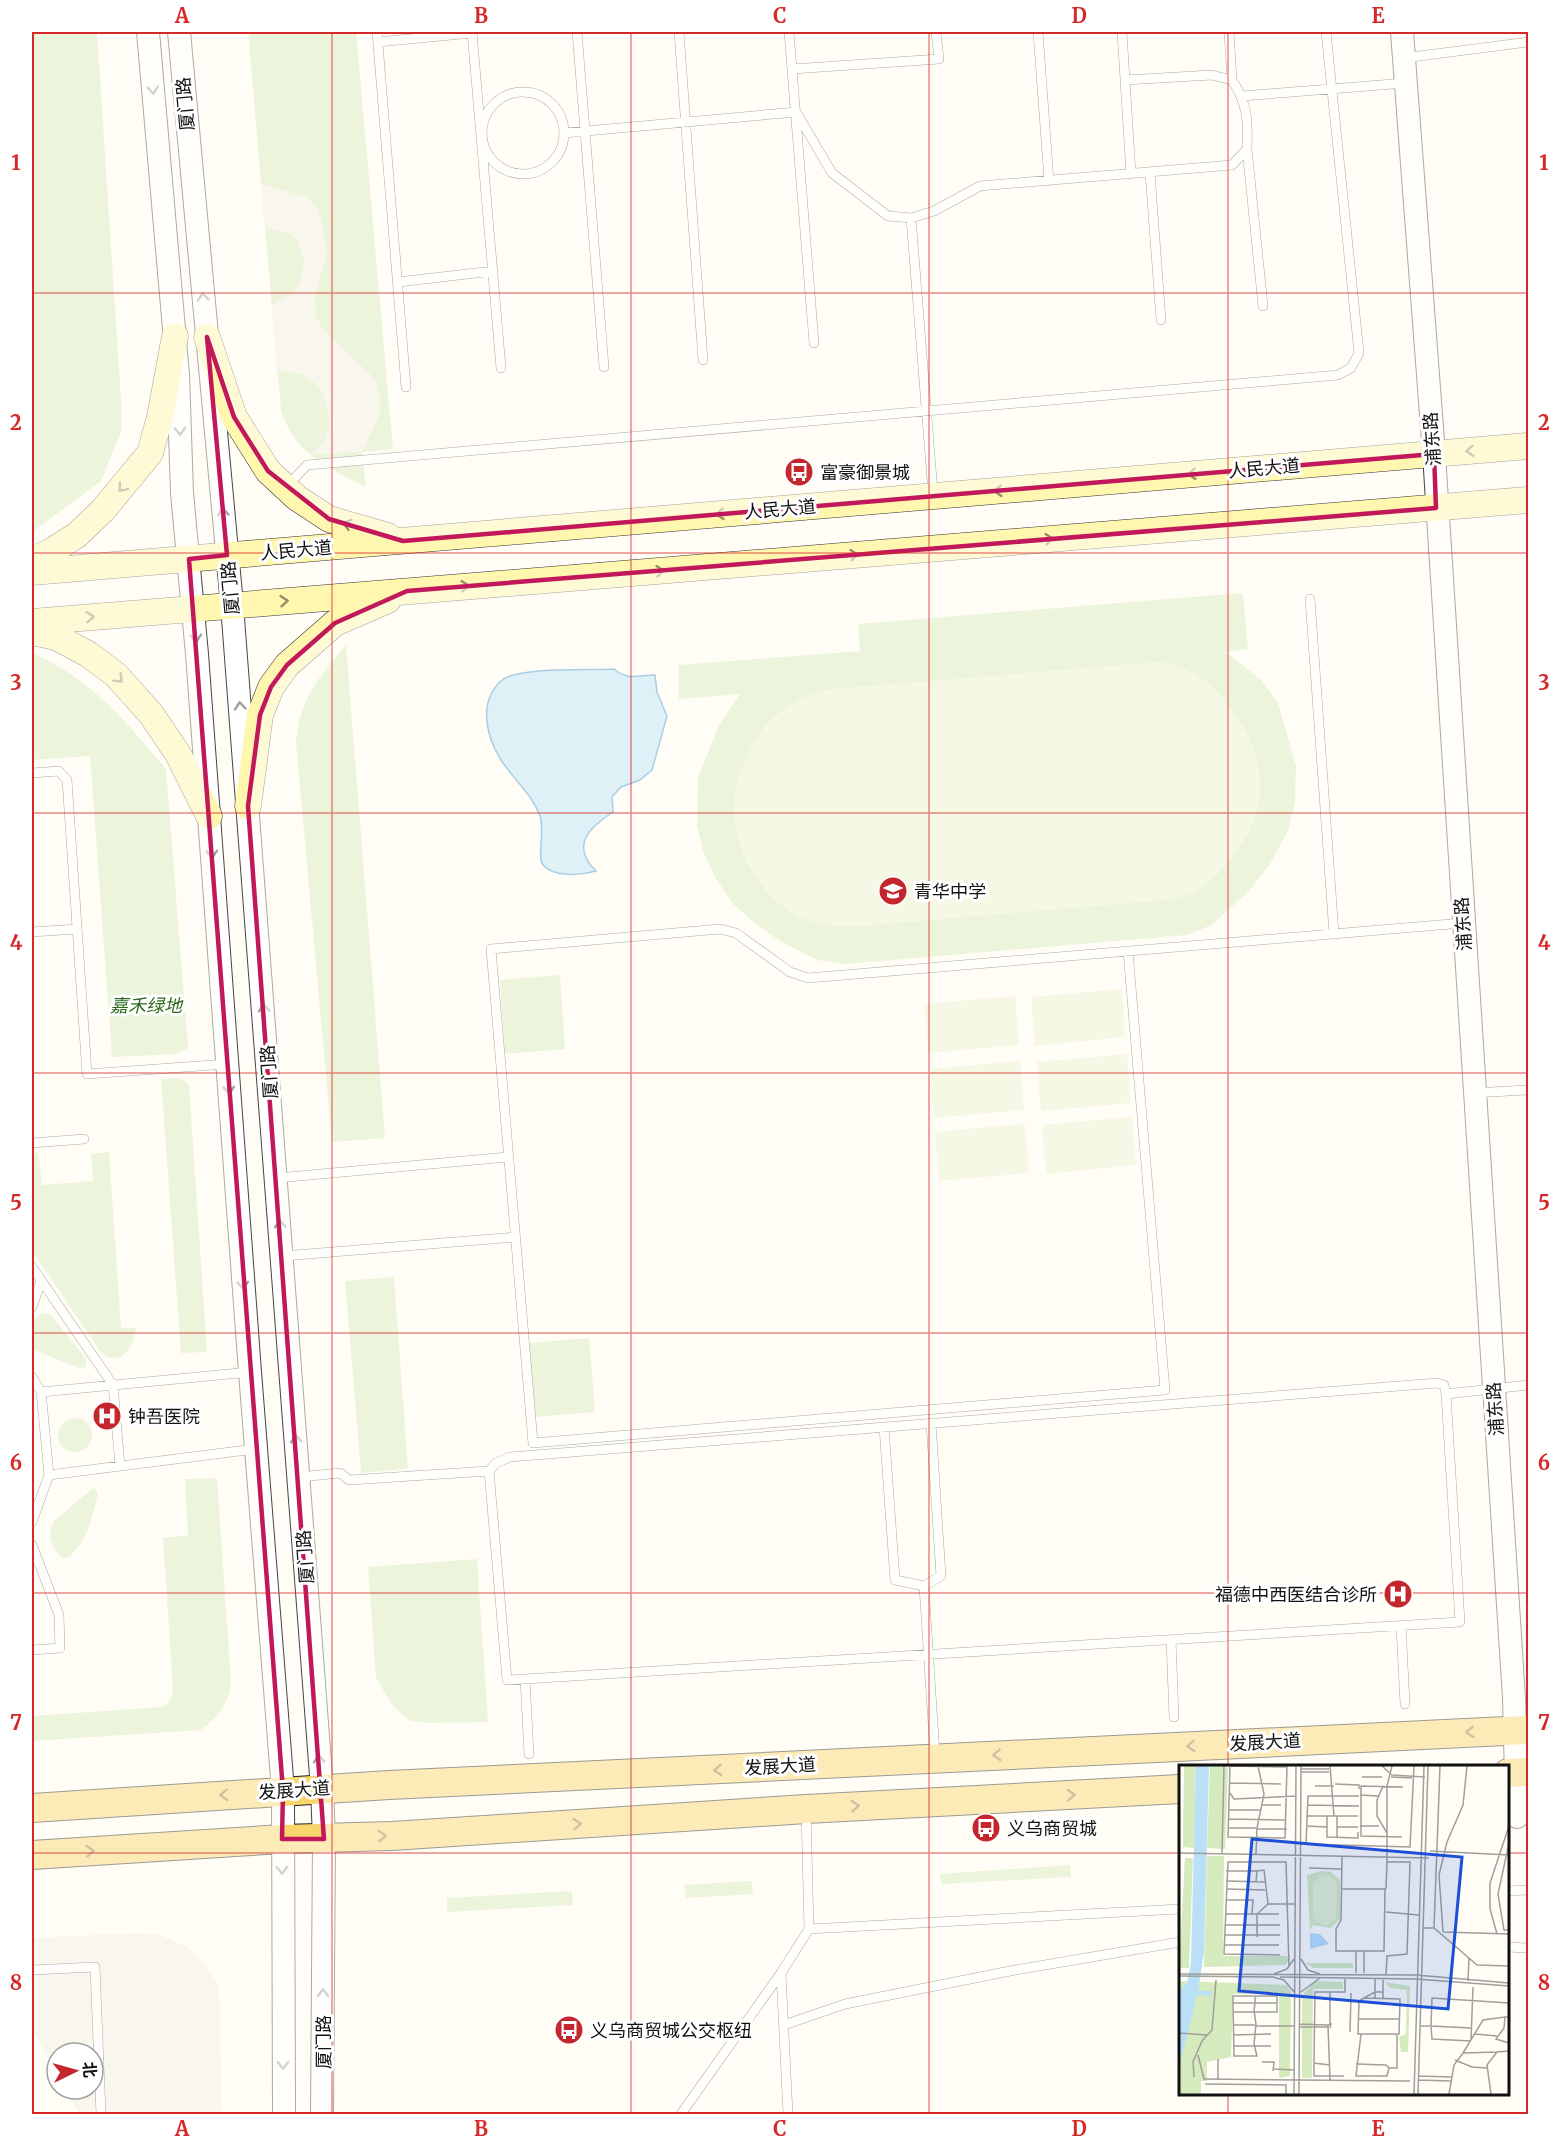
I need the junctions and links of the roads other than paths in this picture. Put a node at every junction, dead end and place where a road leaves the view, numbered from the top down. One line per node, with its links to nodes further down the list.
1 (148, 32): 37 (street, 厦门路, one-way to 37)
2 (178, 32): 38 (street, 厦门路, one-way to 2)
3 (377, 32): 14 (lane)
4 (472, 32): 14 (lane); 27 (lane)
5 (577, 32): 25 (lane)
6 (679, 32): 24 (lane)
7 (789, 32): 17 (lane)
8 (936, 32): 17 (lane)
9 (1038, 32): 31 (lane)
10 (1122, 32): 18 (lane)
11 (1229, 32): 19 (lane)
12 (1326, 32): 21 (lane)
13 (1402, 32): 16 (street, 浦东路)
14 (378, 42): 34 (lane)
15 (1528, 42): 16 (lane)
16 (1404, 58): 20 (street, 浦东路)
17 (792, 69): 23 (lane)
18 (1125, 80): 19 (lane); 30 (lane)
19 (1232, 80): 22 (lane)
20 (1406, 83): 21 (lane); 46 (street, 浦东路)
21 (1331, 88): 22 (lane); 44 (lane)
22 (1242, 96): 28 (lane)
23 (796, 112): 24 (lane); 32 (lane); 39 (lane)
24 (686, 122): 25 (lane); 40 (lane)
25 (585, 131): 26 (lane); 41 (lane)
26 (564, 133): 27 (lane); 27 (lane)
27 (481, 135): 33 (lane)
28 (1247, 149): 29 (lane); 35 (lane)
29 (1150, 173): 30 (lane); 36 (lane)
30 (1131, 174): 31 (lane)
31 (1049, 181): 32 (lane)
32 (911, 218): 44 (lane)
33 (493, 271): 34 (lane); 42 (lane)
34 (398, 282): 43 (lane)
35 (1263, 306)
36 (1161, 320)
37 (175, 336): 53 (street, 厦门路, one-way to 53); 54 (main road, one-way to 54)
38 (207, 338): 47 (main road); 52 (street, 厦门路, one-way to 38)
39 (814, 343)
40 (704, 360)
41 (604, 367)
42 (501, 368)
43 (406, 387)
44 (926, 411): 47 (lane); 48 (lane)
45 (1528, 446): 46 (main road, 人民大道, one-way to 46)
46 (1434, 454): 48 (main road, 人民大道, one-way to 48); 50 (street, 浦东路)
47 (286, 488): 51 (main road, one-way to 47)
48 (933, 496): 51 (main road, 人民大道, one-way to 51)
49 (1528, 500): 50 (main road)
50 (1436, 508): 56 (main road, one-way to 50); 65 (street, 浦东路)
51 (403, 541): 52 (main road, 人民大道)
52 (227, 555): 53 (main road, 人民大道); 58 (street, 厦门路)
53 (189, 559): 55 (main road, 人民大道); 59 (street, 厦门路)
54 (32, 560)
55 (32, 572)
56 (407, 591): 58 (main road, one-way to 56); 63 (main road)
57 (1310, 599): 68 (lane)
58 (232, 605): 59 (main road); 63 (street, 厦门路, one-way to 58)
59 (194, 609): 60 (main road, one-way to 59); 64 (street, 厦门路, one-way to 64)
60 (32, 622)
61 (32, 632): 64 (main road, one-way to 64)
62 (32, 773): 66 (lane)
63 (248, 806): 76 (street, 厦门路, one-way to 63)
64 (209, 816): 70 (street, 厦门路, one-way to 70)
65 (1463, 923): 68 (lane); 72 (street, 浦东路)
66 (77, 929): 67 (lane); 70 (lane)
67 (32, 932)
68 (1334, 934): 69 (lane)
69 (1128, 951): 75 (lane); 77 (lane)
70 (227, 1064): 82 (street, 厦门路, one-way to 82)
71 (1528, 1090): 72 (lane)
72 (1474, 1094): 86 (street, 浦东路)
73 (84, 1139): 74 (lane)
74 (32, 1143)
75 (508, 1157): 76 (lane); 77 (lane)
76 (277, 1178): 78 (street, 厦门路, one-way to 76)
77 (515, 1237): 78 (lane)
78 (283, 1256): 95 (street, 厦门路, one-way to 78)
79 (32, 1267): 80 (lane)
80 (41, 1281): 81 (lane); 84 (lane)
81 (32, 1307)
82 (250, 1372): 84 (lane); 91 (street, 厦门路)
83 (32, 1377): 87 (lane)
84 (113, 1385): 87 (lane); 92 (lane)
85 (1528, 1385): 86 (lane)
86 (1494, 1388): 88 (lane); 106 (street, 浦东路)
87 (41, 1392): 94 (lane)
88 (1446, 1394): 89 (lane); 99 (lane)
89 (931, 1423): 90 (lane); 98 (lane)
90 (884, 1427): 93 (lane); 98 (lane)
91 (257, 1449): 92 (lane); 112 (street, 厦门路)
92 (120, 1466): 94 (lane)
93 (489, 1471): 95 (lane); 103 (lane)
94 (49, 1475): 96 (lane)
95 (299, 1477): 110 (street, 厦门路, one-way to 95)
96 (32, 1522)
97 (32, 1545): 101 (lane)
98 (924, 1586): 102 (lane)
99 (1401, 1626): 100 (lane); 104 (lane)
100 (1171, 1640): 102 (lane); 105 (lane)
101 (32, 1650)
102 (929, 1654): 103 (lane); 108 (lane)
103 (525, 1679): 107 (lane)
104 (1405, 1704)
105 (1174, 1718)
106 (1522, 1730): 108 (main road, 发展大道, one-way to 108); 109 (street, 浦东路)
107 (529, 1754)
108 (935, 1758): 110 (main road, 发展大道, one-way to 110)
109 (1518, 1772): 115 (street, 浦东路)
110 (322, 1789): 112 (main road, 发展大道); 117 (street, 厦门路)
111 (1179, 1790): 114 (main road, one-way to 111)
112 (283, 1791): 113 (main road, 发展大道, one-way to 113); 116 (street, 厦门路)
113 (32, 1808)
114 (806, 1809): 117 (main road, one-way to 114); 122 (lane)
115 (1517, 1817)
116 (282, 1839): 117 (main road); 118 (main road, one-way to 116); 130 (street, 厦门路, one-way to 130)
117 (324, 1839): 131 (street, 厦门路, one-way to 117)
118 (32, 1855)
119 (1528, 1890): 120 (lane)
120 (1509, 1891)
121 (1179, 1909): 122 (lane)
122 (809, 1929): 127 (lane)
123 (1179, 1942): 128 (lane)
124 (1509, 1947): 125 (lane)
125 (1528, 1948)
126 (32, 1970): 129 (lane)
127 (781, 1973): 128 (lane); 132 (lane)
128 (784, 2025): 133 (lane)
129 (101, 2115)
130 (284, 2115)
131 (322, 2115)
132 (681, 2115)
133 (788, 2115)

